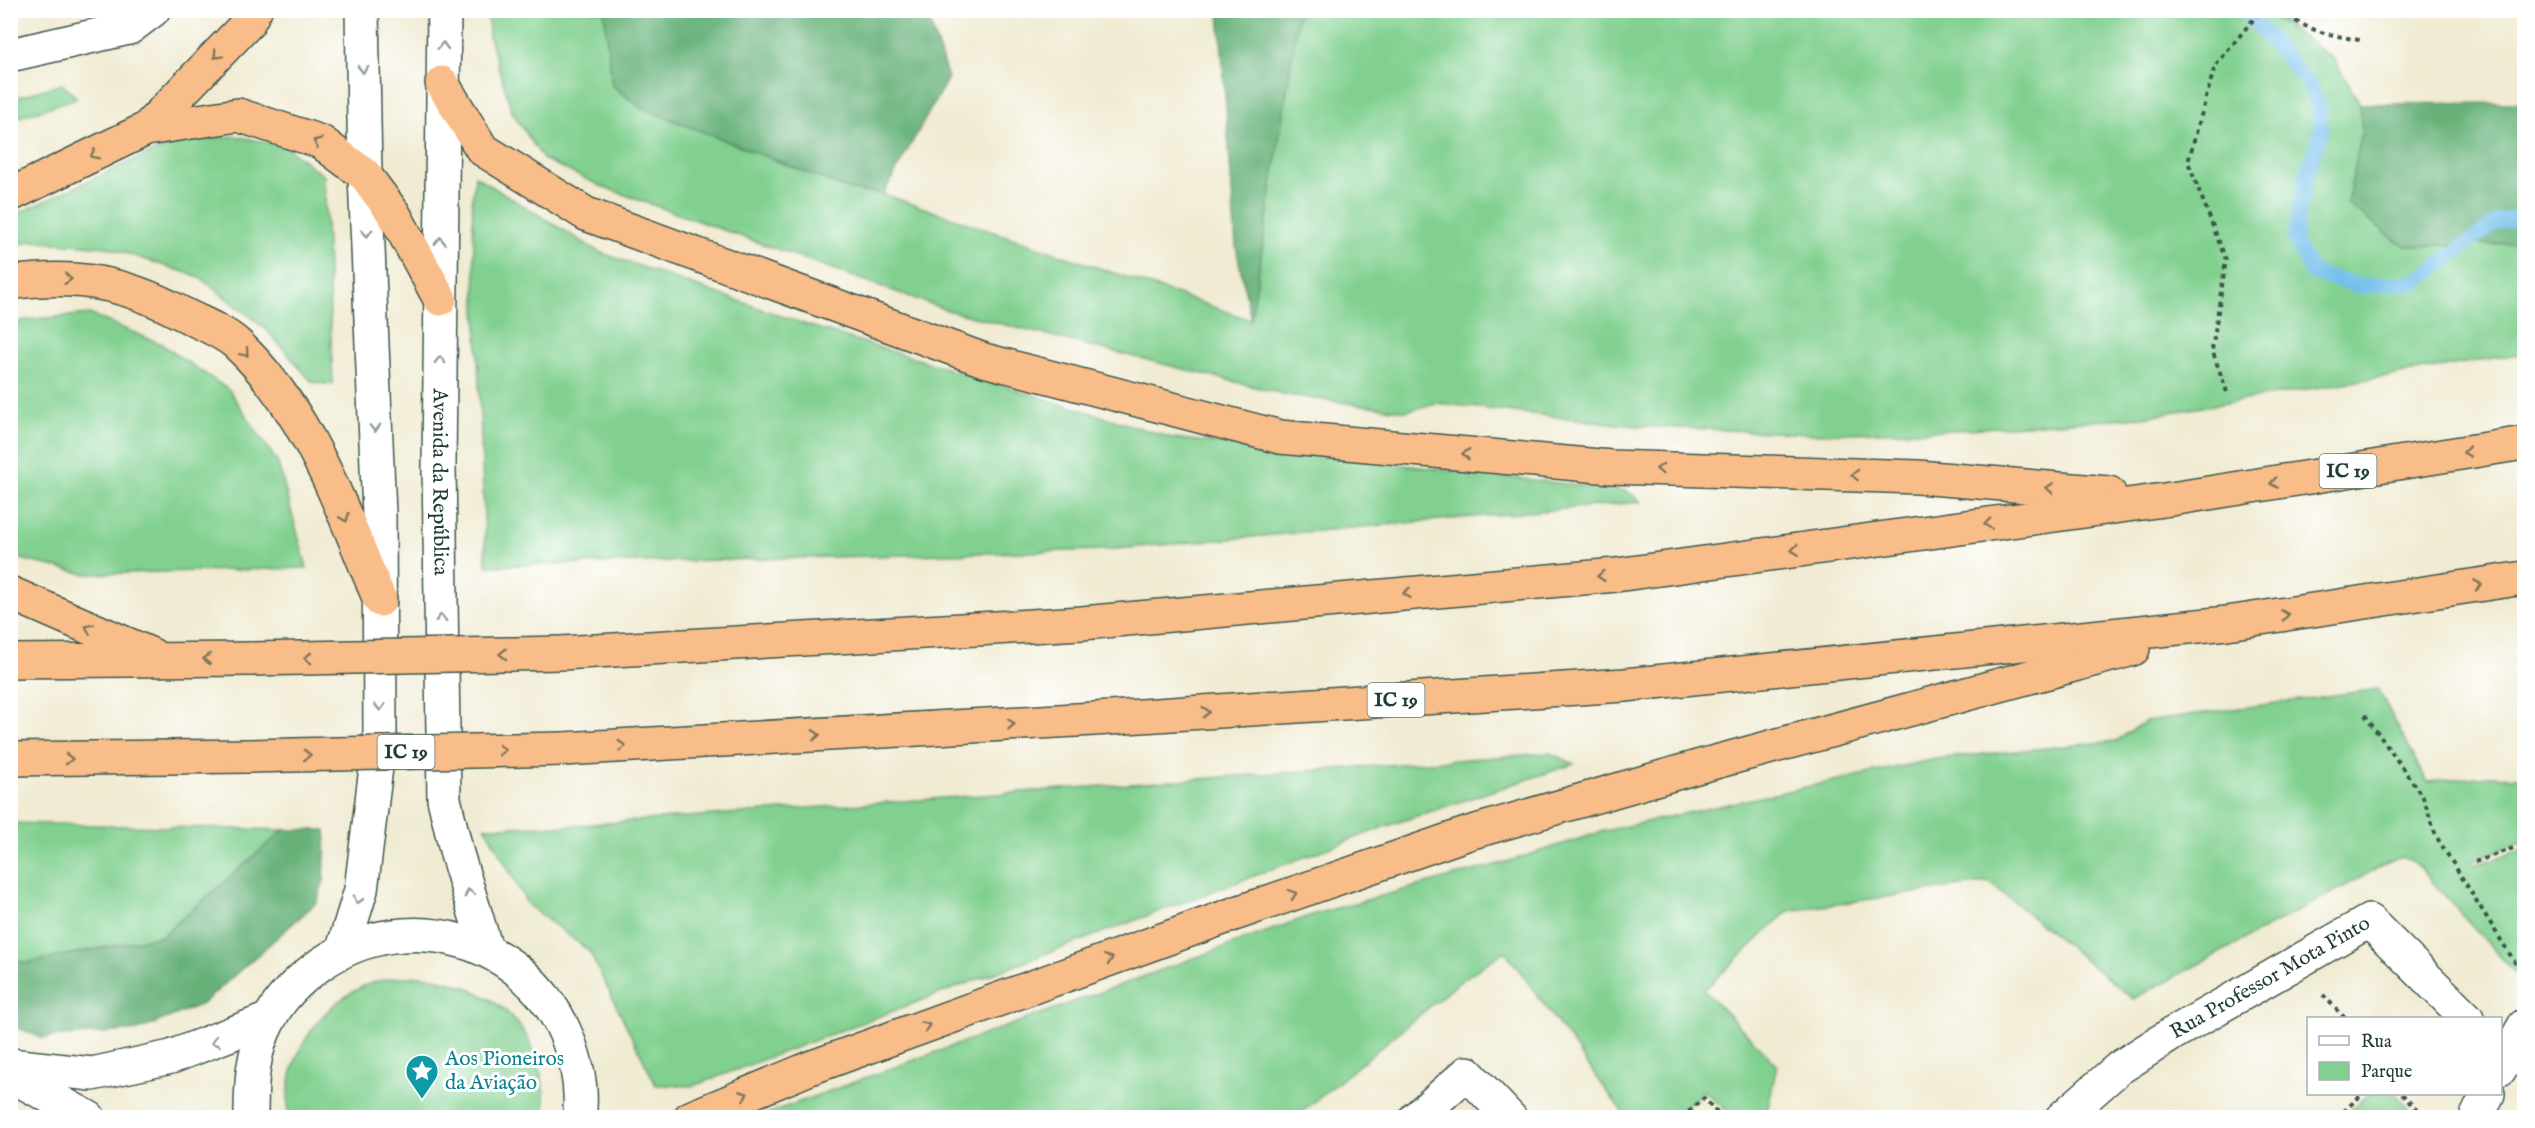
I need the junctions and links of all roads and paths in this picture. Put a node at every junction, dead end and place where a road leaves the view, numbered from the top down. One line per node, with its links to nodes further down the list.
1 (153, 10): 8 (street)
2 (255, 10): 10 (highway, one-way to 10)
3 (362, 10): 11 (street, one-way to 11)
4 (444, 10): 9 (street, Avenida da República, one-way to 4)
5 (2260, 10): 15 (path)
6 (2281, 10): 7 (path)
7 (2360, 40)
8 (10, 55)
9 (442, 83): 14 (street, Avenida da República, one-way to 9); 17 (highway, one-way to 9)
10 (146, 129): 11 (highway, one-way to 10); 12 (highway, one-way to 12)
11 (364, 175): 14 (highway); 20 (street, one-way to 20)
12 (10, 195)
13 (10, 283): 20 (highway, one-way to 20)
14 (440, 299): 29 (street, Avenida da República, one-way to 14)
15 (2227, 392)
16 (2524, 443): 17 (highway, IC 19, one-way to 17)
17 (2171, 499): 22 (highway, IC 19, one-way to 22, bridge)
18 (2524, 578): 21 (highway, IC 19, one-way to 18)
19 (10, 593): 22 (highway, one-way to 19)
20 (380, 600): 28 (street, one-way to 28)
21 (2227, 623): 25 (highway, IC 19, one-way to 21, bridge); 43 (highway, one-way to 21)
22 (162, 659): 23 (highway, IC 19)
23 (10, 661)
24 (2365, 715): 30 (path)
25 (10, 759)
26 (2524, 844): 27 (path)
27 (2475, 862)
28 (343, 949): 29 (street); 32 (street)
29 (486, 949): 42 (street)
30 (2524, 977)
31 (2466, 1017): 48 (street, Rua Professor Mota Pinto)
32 (269, 1019): 35 (street, one-way to 35); 41 (street)
33 (2524, 1026): 34 (street)
34 (2502, 1059)
35 (10, 1065)
36 (10, 1075): 40 (street)
37 (2361, 1095): 49 (path)
38 (2403, 1095): 50 (path)
39 (2488, 1095): 51 (street)
40 (89, 1118)
41 (251, 1118)
42 (579, 1118)
43 (690, 1118)
44 (1416, 1118): 45 (street)
45 (1510, 1118)
46 (1682, 1118): 47 (path)
47 (1722, 1118)
48 (2062, 1118)
49 (2337, 1118)
50 (2424, 1118)
51 (2476, 1118)

